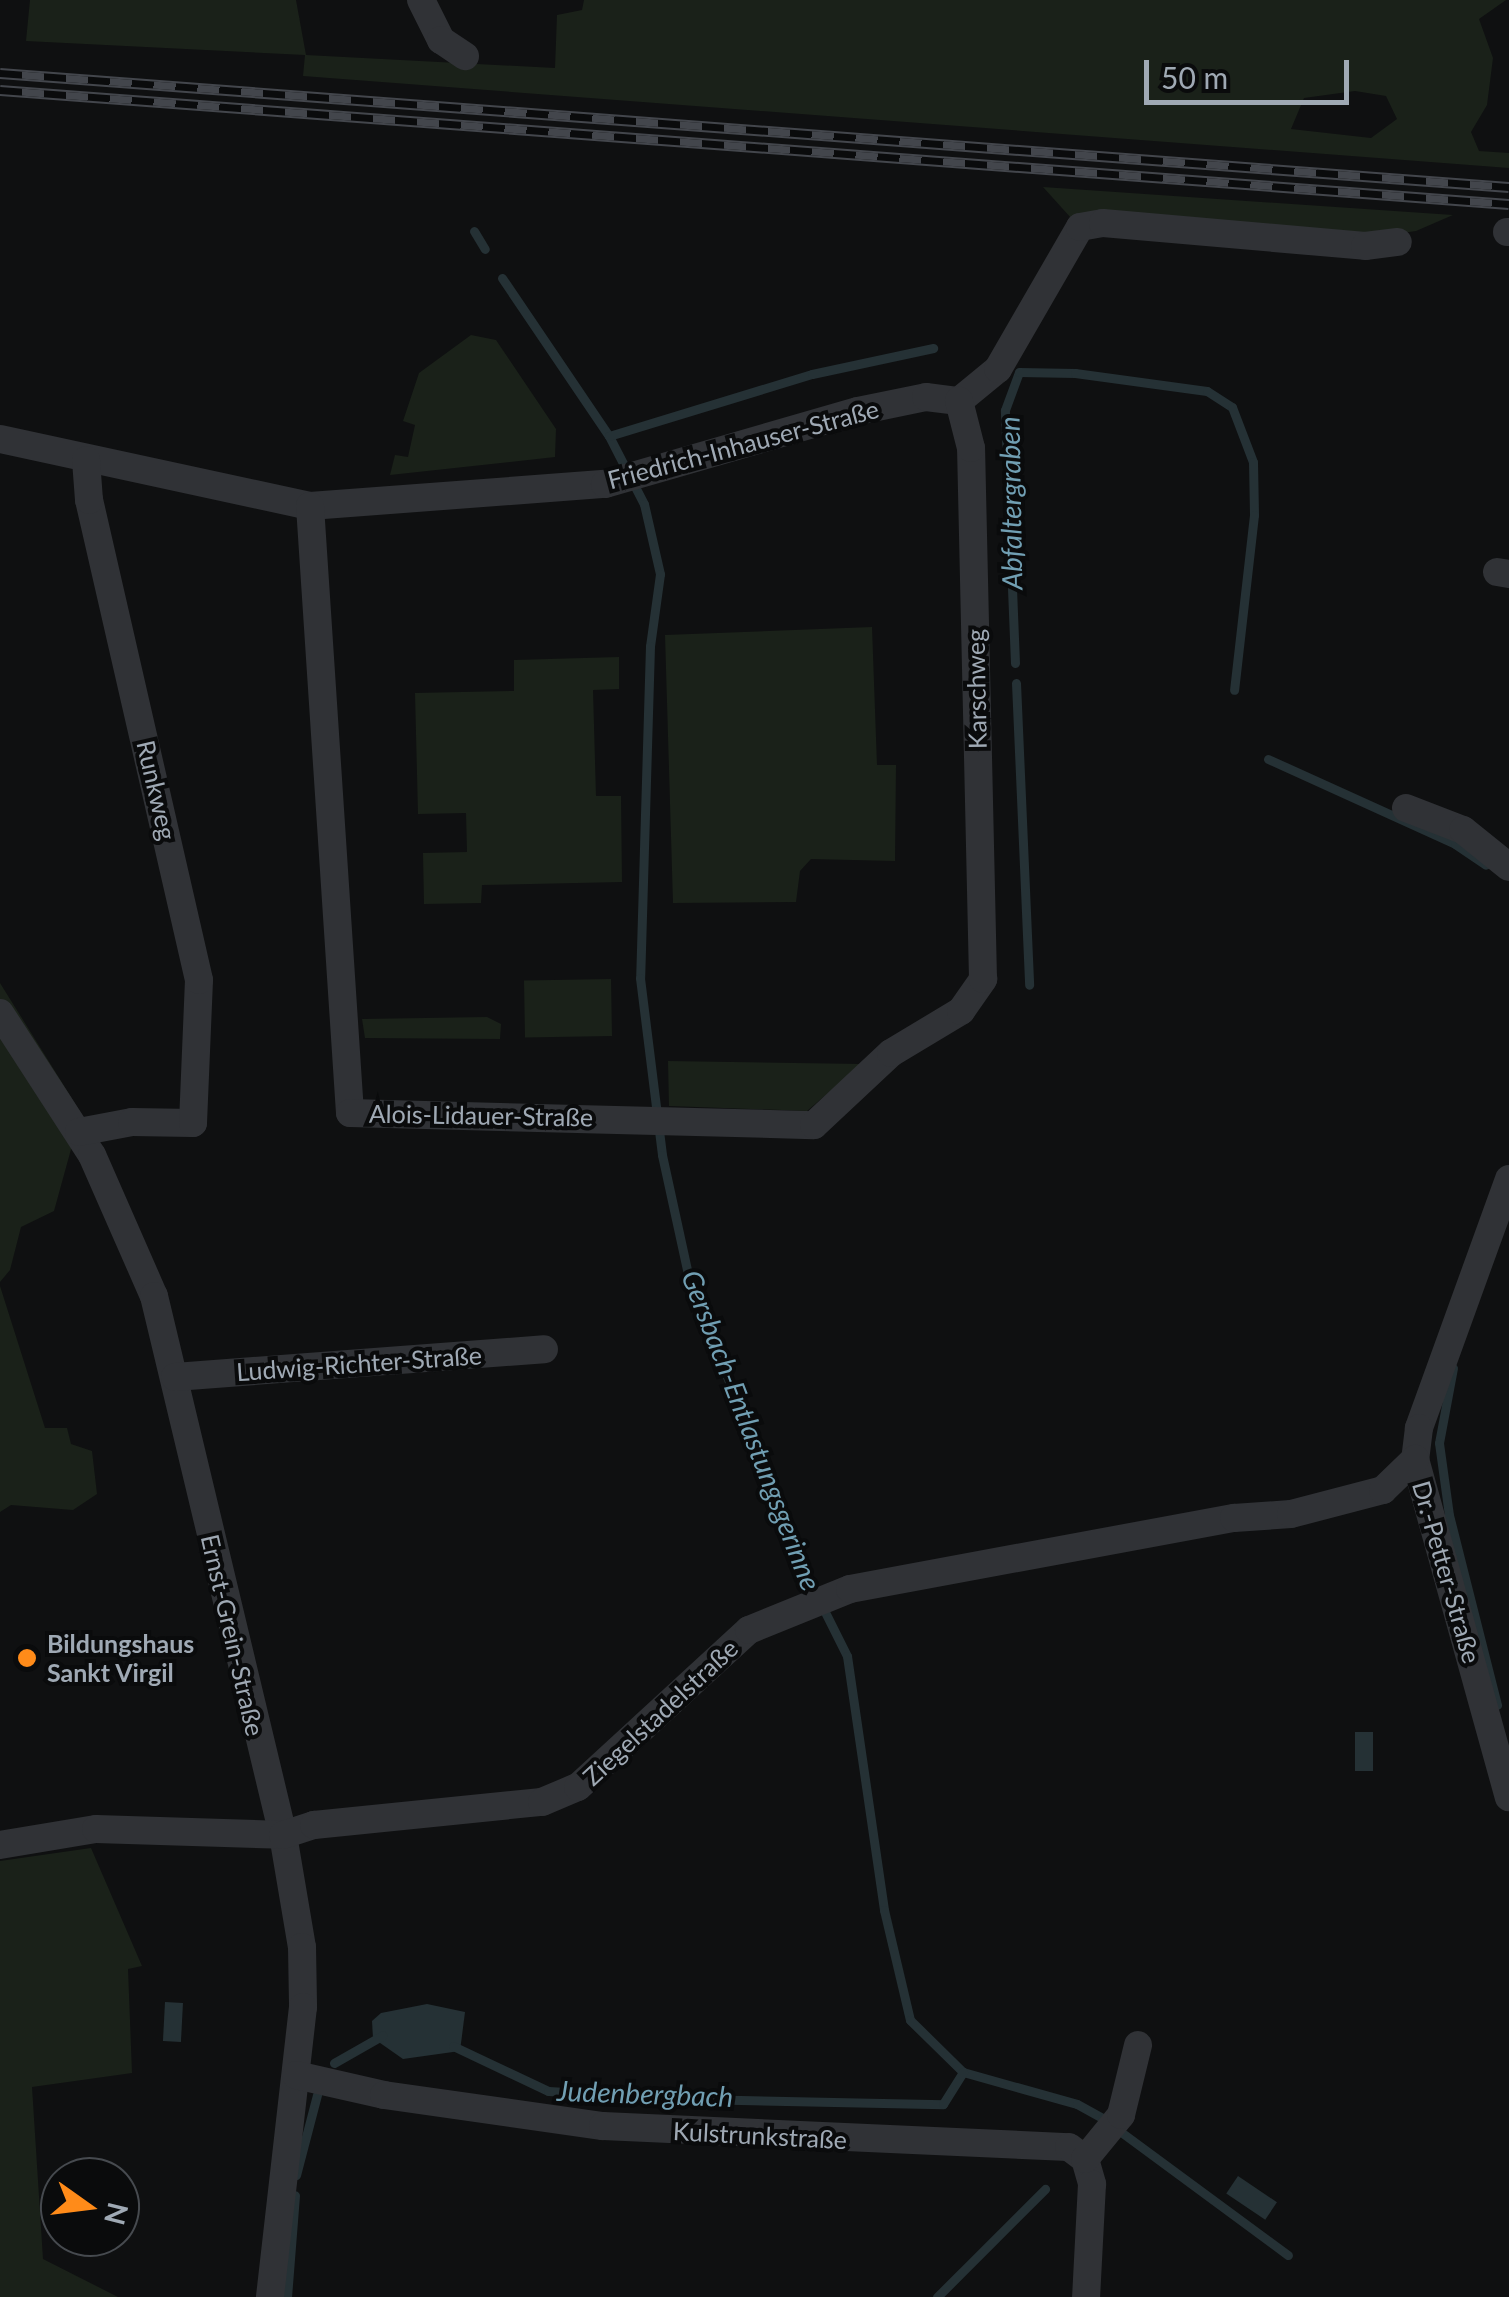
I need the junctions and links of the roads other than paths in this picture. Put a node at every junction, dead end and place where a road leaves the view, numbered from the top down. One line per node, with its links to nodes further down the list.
1 (421, 0): 2 (street)
2 (465, 56)
3 (1398, 242): 4 (street)
4 (960, 401): 7 (street, Friedrich-Inhauser-Straße); 10 (street, Karschweg)
5 (0, 439): 6 (street, Friedrich-Inhauser-Straße)
6 (86, 460): 7 (street, Friedrich-Inhauser-Straße); 12 (street, Runkweg)
7 (310, 506): 10 (street, Alois-Lidauer-Straße)
8 (1406, 808): 9 (street)
9 (1509, 867)
10 (983, 979)
11 (0, 1013): 12 (street, Ernst-Grein-Straße)
12 (79, 1132): 15 (street, Ernst-Grein-Straße)
13 (1509, 1179): 16 (street, Dr.-Petter-Straße)
14 (544, 1349): 15 (street, Ludwig-Richter-Straße)
15 (175, 1377): 18 (street, Ernst-Grein-Straße)
16 (1414, 1459): 17 (street, Dr.-Petter-Straße); 18 (street, Ziegelstadelstraße)
17 (1509, 1797)
18 (283, 1834): 19 (street, Ziegelstadelstraße); 21 (street, Ernst-Grein-Straße)
19 (0, 1844)
20 (1138, 2045): 22 (street)
21 (296, 2076): 22 (street, Kulstrunkstraße); 23 (street, Ernst-Grein-Straße)
22 (1093, 2152): 24 (street)
23 (270, 2297)
24 (1086, 2297)

